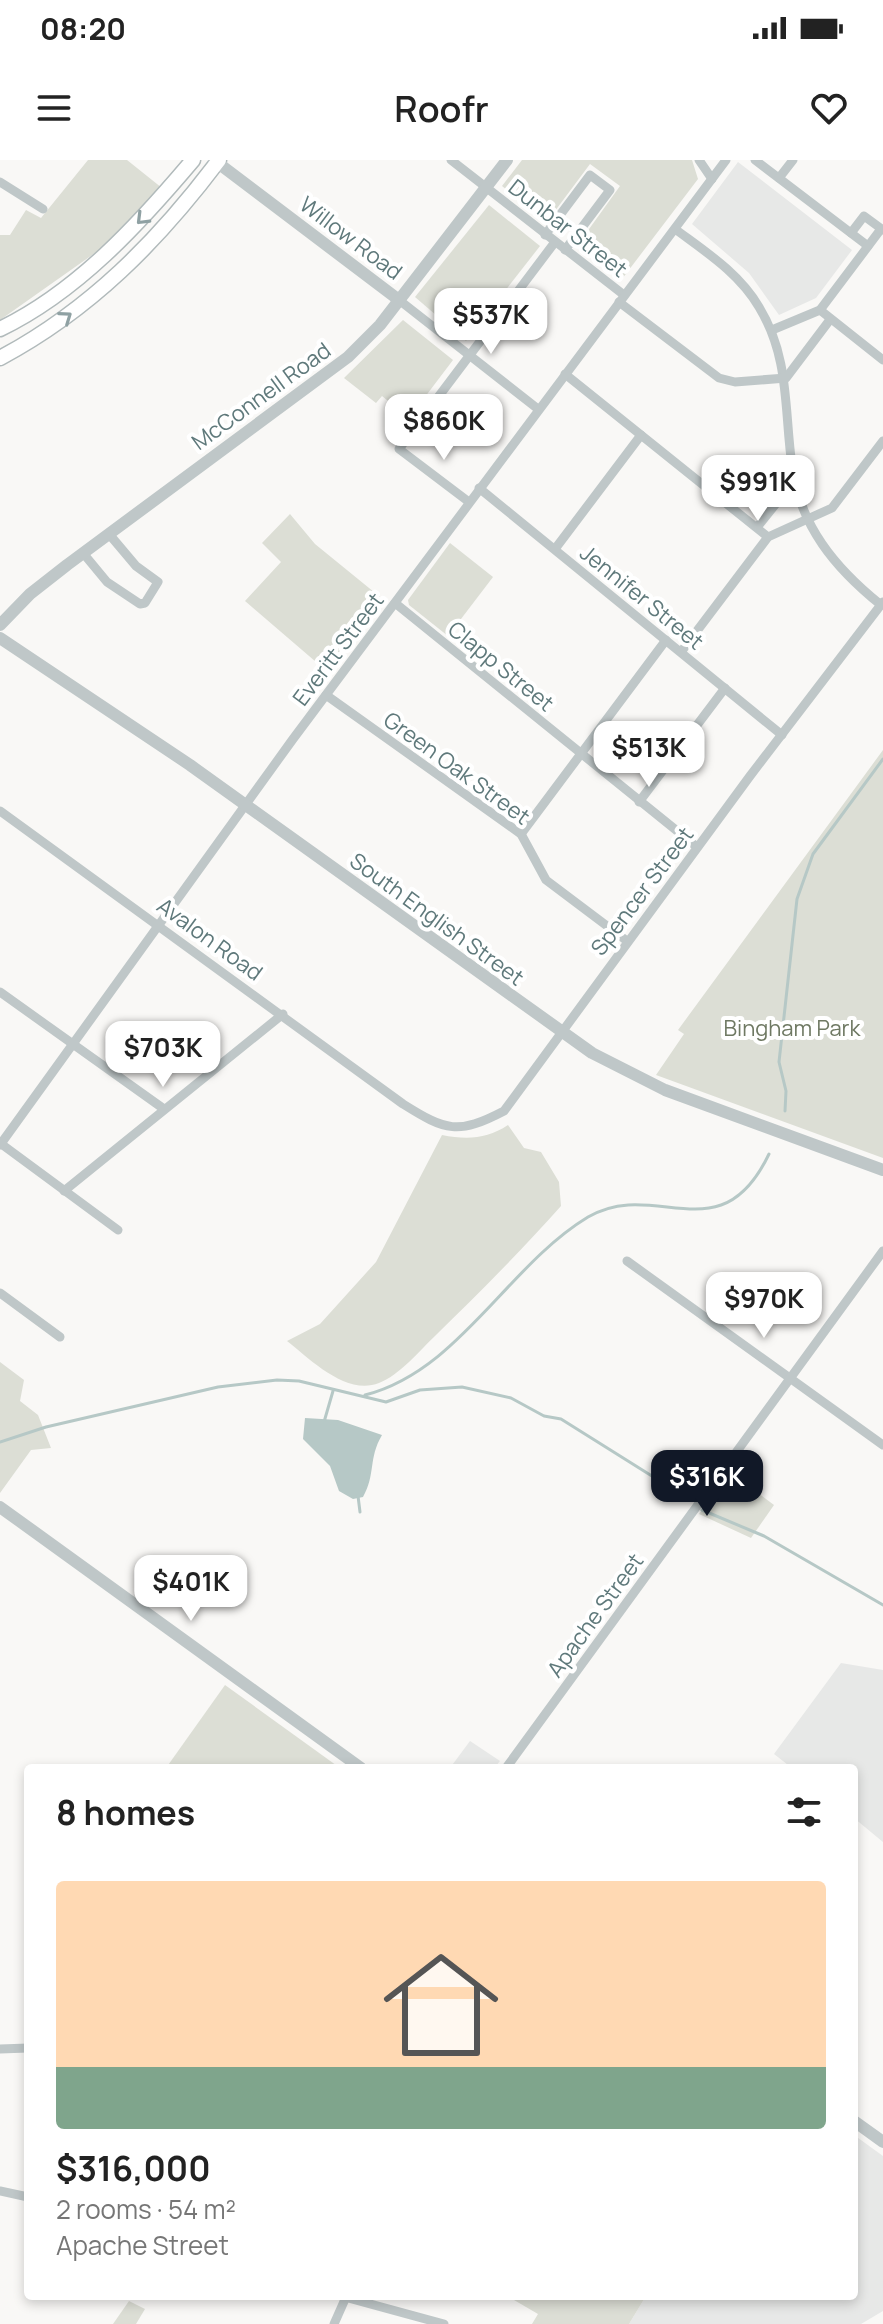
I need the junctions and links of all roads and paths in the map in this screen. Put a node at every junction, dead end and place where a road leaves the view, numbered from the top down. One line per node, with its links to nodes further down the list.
1 (193, 160): 25 (main road, one-way to 25)
2 (451, 160): 12 (street, Dunbar Street)
3 (507, 160): 12 (street, McConnell Road)
4 (699, 160): 10 (street)
5 (726, 160): 10 (street, Everitt Street)
6 (755, 160): 9 (street)
7 (793, 160): 9 (street)
8 (217, 161): 22 (street, Willow Road); 28 (main road, one-way to 8)
9 (779, 178): 16 (street)
10 (712, 179): 14 (street, Everitt Street)
11 (0, 182): 13 (street)
12 (485, 187): 17 (street, Dunbar Street); 22 (street, McConnell Road)
13 (43, 209)
14 (675, 229): 21 (street, Everitt Street); 26 (street)
15 (882, 229): 16 (street); 19 (street)
16 (851, 233): 19 (street)
17 (545, 235): 18 (street, Dunbar Street); 20 (street)
18 (555, 242): 20 (street, Dunbar Street); 27 (street)
19 (868, 246): 23 (street)
20 (565, 250): 21 (street, Dunbar Street)
21 (622, 299): 30 (street, Everitt Street); 31 (street, Dunbar Street)
22 (399, 300): 27 (street, Willow Road); 40 (street, McConnell Road)
23 (820, 310): 24 (street); 26 (street)
24 (829, 321): 29 (street); 31 (street)
25 (0, 329)
26 (772, 330): 31 (street)
27 (468, 356): 32 (street, Willow Road); 37 (street)
28 (0, 358)
29 (883, 360)
30 (565, 374): 32 (street, Everitt Street); 33 (street)
31 (786, 378): 35 (street)
32 (538, 409): 36 (street, Everitt Street)
33 (641, 435): 39 (street); 42 (street)
34 (883, 441): 38 (street)
35 (795, 480): 38 (street); 39 (street)
36 (479, 488): 37 (street, Everitt Street); 42 (street, Jennifer Street)
37 (469, 502): 44 (street, Everitt Street)
38 (809, 521): 41 (street); 45 (street)
39 (758, 526): 41 (street)
40 (109, 534): 43 (street, McConnell Road); 43 (street)
41 (768, 537): 49 (street)
42 (555, 549): 48 (street, Jennifer Street)
43 (83, 553): 46 (street, McConnell Road)
44 (395, 603): 51 (street, Everitt Street); 53 (street, Clapp Street)
45 (880, 610): 52 (street, Spencer Street)
46 (0, 625)
47 (0, 638): 55 (street, South English Street)
48 (666, 640): 49 (street, Jennifer Street); 53 (street)
49 (681, 652): 50 (street, Jennifer Street)
50 (725, 688): 52 (street, Jennifer Street); 54 (street)
51 (326, 695): 55 (street, Everitt Street); 57 (street, Green Oak Street)
52 (782, 735): 58 (street, Spencer Street)
53 (581, 754): 54 (street, Clapp Street); 57 (street)
54 (639, 802): 58 (street, Clapp Street)
55 (245, 804): 59 (street, Everitt Street); 63 (street, South English Street)
56 (0, 811): 59 (street, Avalon Road)
57 (521, 834): 60 (street, Green Oak Street)
58 (697, 847): 60 (street, Spencer Street)
59 (159, 925): 62 (street, Avalon Road); 64 (street, Everitt Street)
60 (627, 941): 63 (street, Spencer Street)
61 (0, 992): 64 (street)
62 (283, 1014): 65 (street, Avalon Road); 66 (street)
63 (560, 1031): 65 (street, Spencer Street); 68 (street, South English Street)
64 (73, 1045): 66 (street); 67 (street, Everitt Street)
65 (397, 1099)
66 (164, 1109): 69 (street)
67 (0, 1144): 69 (street)
68 (883, 1170)
69 (64, 1191): 70 (street)
70 (118, 1230)
71 (883, 1251): 75 (street, Apache Street)
72 (627, 1261): 75 (street)
73 (0, 1293): 74 (street)
74 (60, 1337)
75 (789, 1379): 76 (street); 79 (street, Apache Street)
76 (883, 1445)
77 (0, 1507): 78 (street)
78 (355, 1764)
79 (509, 1764)
80 (24, 2048): 81 (street)
81 (0, 2049)
82 (858, 2124): 83 (street)
83 (883, 2142)
84 (0, 2191): 85 (street)
85 (24, 2196)
86 (343, 2300): 88 (street)
87 (355, 2300): 89 (street)
88 (334, 2324)
89 (444, 2324)

